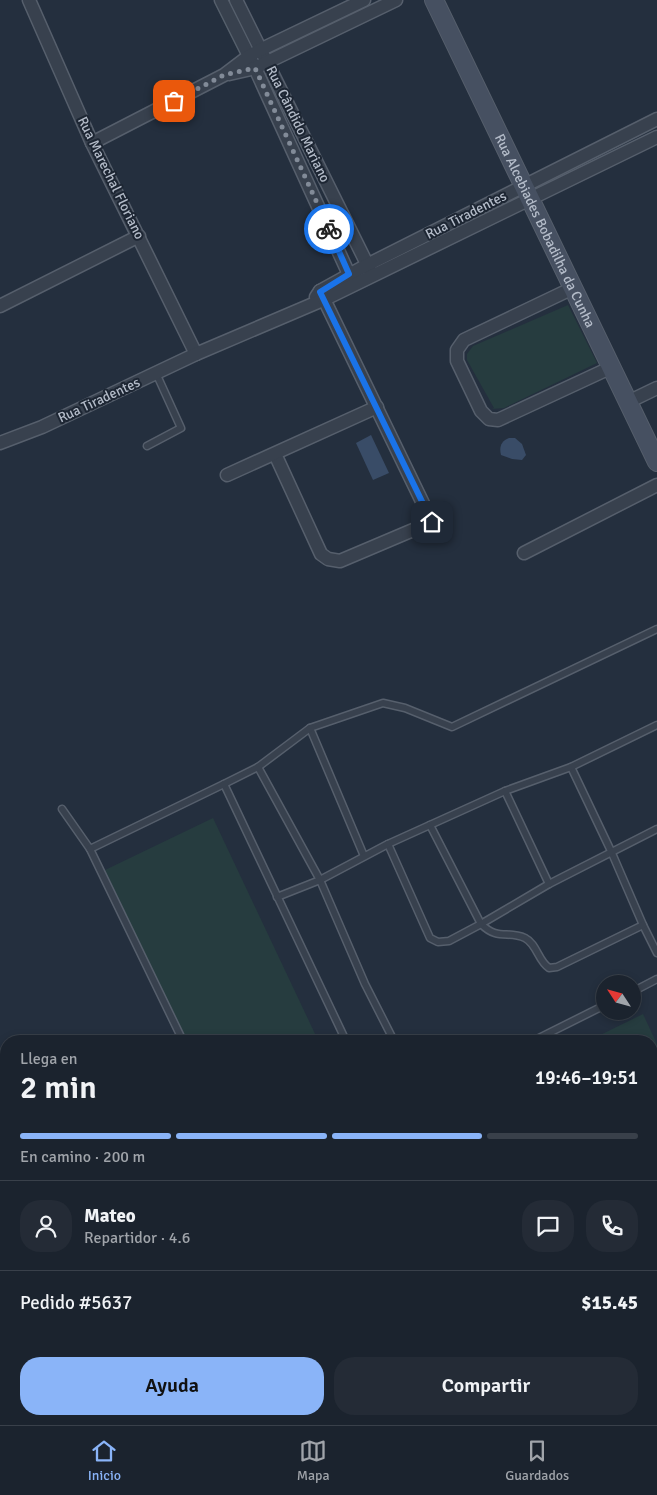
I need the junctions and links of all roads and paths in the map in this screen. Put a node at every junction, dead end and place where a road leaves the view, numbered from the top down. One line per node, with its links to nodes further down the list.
1 (29, 0): 14 (street, Rua Marechal Floriano)
2 (221, 0): 8 (street, Rua Cândido Mariano)
3 (236, 0): 7 (street, Rua Cândido Mariano)
4 (364, 0): 7 (street)
5 (396, 0): 9 (street)
6 (434, 0): 15 (street, Rua Alcebiades Bobadilha da Cunha)
7 (262, 50): 8 (street); 9 (street, Rua Cândido Mariano)
8 (249, 56): 10 (street, Rua Cândido Mariano); 11 (street)
9 (268, 62): 10 (street); 17 (street, Rua Cândido Mariano)
10 (255, 68): 11 (street); 18 (street, Rua Cândido Mariano)
11 (224, 75): 14 (street)
12 (657, 119): 15 (street, Rua Tiradentes)
13 (657, 137): 15 (street, Rua Tiradentes)
14 (92, 143): 16 (street, Rua Marechal Floriano)
15 (526, 193): 17 (street, Rua Tiradentes); 19 (street, Rua Alcebiades Bobadilha da Cunha)
16 (139, 236): 21 (street); 22 (street, Rua Marechal Floriano)
17 (370, 270): 18 (street, Rua Tiradentes)
18 (352, 279): 20 (street, Rua Tiradentes)
19 (573, 288): 23 (street, Rua Alcebiades Bobadilha da Cunha); 23 (street)
20 (322, 295): 22 (street, Rua Tiradentes); 27 (street)
21 (0, 306)
22 (196, 354): 24 (street, Rua Tiradentes)
23 (612, 367): 26 (street, Rua Alcebiades Bobadilha da Cunha)
24 (156, 373): 28 (street, Rua Tiradentes); 29 (lane)
25 (657, 388): 26 (street)
26 (628, 402): 31 (street, Rua Alcebiades Bobadilha da Cunha)
27 (377, 407): 30 (street); 30 (street)
28 (0, 443)
29 (147, 446)
30 (275, 454): 32 (street)
31 (657, 462)
32 (227, 475)
33 (657, 486): 34 (street)
34 (524, 553)
35 (657, 629): 37 (lane)
36 (657, 725): 39 (lane)
37 (310, 728): 38 (lane); 48 (lane)
38 (258, 767): 40 (lane); 49 (lane)
39 (571, 767): 41 (lane); 47 (lane)
40 (224, 784): 46 (lane); 51 (lane)
41 (505, 791): 43 (lane); 50 (lane)
42 (62, 809): 46 (lane)
43 (430, 825): 45 (lane); 52 (lane)
44 (657, 829): 47 (lane)
45 (388, 844): 48 (lane); 52 (lane)
46 (90, 849): 58 (lane)
47 (611, 851): 50 (lane); 53 (lane)
48 (364, 856): 49 (lane)
49 (320, 880): 51 (lane); 60 (lane)
50 (549, 884): 52 (lane)
51 (278, 897): 59 (lane)
52 (481, 924): 53 (lane)
53 (643, 926): 54 (lane)
54 (657, 953)
55 (657, 979): 56 (lane)
56 (641, 987)
57 (596, 1010): 61 (lane)
58 (180, 1035)
59 (343, 1035)
60 (391, 1035)
61 (545, 1035)

